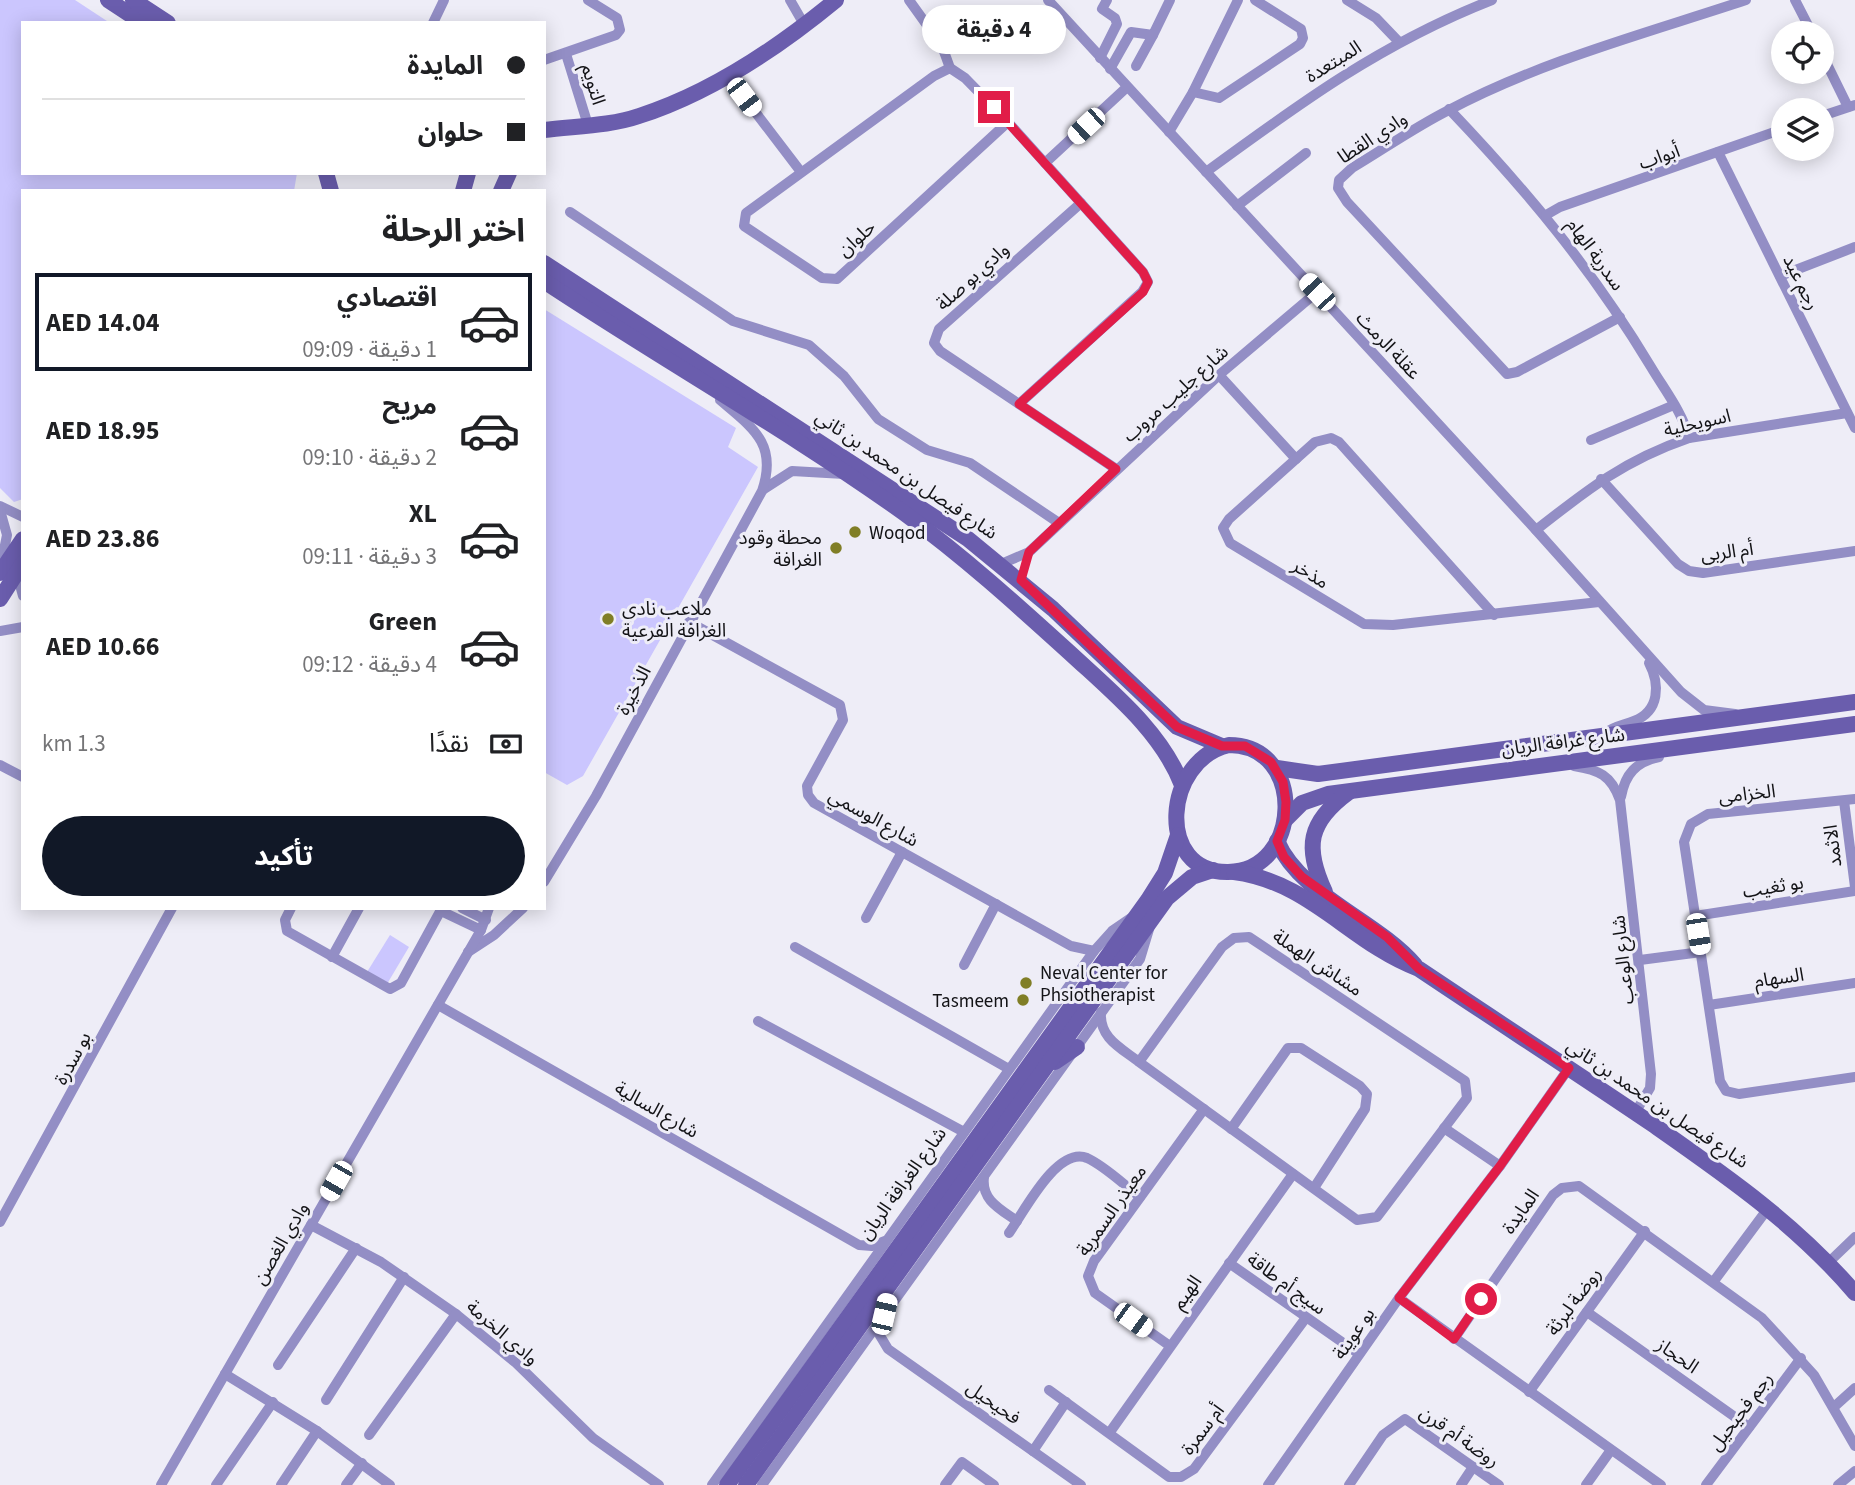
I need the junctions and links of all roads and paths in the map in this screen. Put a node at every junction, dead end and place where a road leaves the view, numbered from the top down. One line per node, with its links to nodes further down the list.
1 (108, 0): 19 (main road)
2 (133, 0): 20 (main road)
3 (444, 0): 21 (street)
4 (588, 0): 26 (street, التويم)
5 (790, 0): 23 (street)
6 (836, 0): 23 (main road)
7 (909, 0): 30 (street)
8 (1048, 0): 17 (street, عقلة الرمث)
9 (1170, 0): 24 (street)
10 (1238, 0): 35 (street)
11 (1255, 0): 35 (street)
12 (1347, 0): 25 (street)
13 (1492, 0): 25 (street, المبتعدة)
14 (1746, 0): 37 (street, وادي القطا)
15 (1795, 0): 22 (street)
16 (1105, 4): 18 (street); 27 (street)
17 (1058, 5): 27 (street, عقلة الرمث)
18 (1097, 20)
19 (140, 21)
20 (165, 21)
21 (434, 21)
22 (1806, 21)
23 (805, 26): 32 (main road)
24 (1153, 35): 29 (street); 31 (street)
25 (1398, 41): 48 (street, المبتعدة)
26 (566, 54): 28 (street, التويم); 40 (street, التويم)
27 (1100, 58): 31 (street, عقلة الرمث)
28 (546, 59)
29 (1136, 66)
30 (950, 68): 39 (street); 47 (street, حلوان)
31 (1110, 68): 34 (street, عقلة الرمث)
32 (727, 75): 40 (main road); 47 (street)
33 (1834, 75): 36 (street)
34 (1126, 88): 42 (street, عقلة الرمث); 46 (street)
35 (1193, 92): 42 (street)
36 (1852, 106): 38 (street)
37 (1449, 109): 52 (street, سدرية الهام); 58 (street, وادي القطا)
38 (1834, 112)
39 (1008, 122): 46 (street); 47 (street, حلوان)
40 (588, 125): 41 (main road)
41 (546, 130)
42 (1169, 132): 48 (street, عقلة الرمث)
43 (1771, 134): 44 (street, أبواب)
44 (1718, 152): 52 (street, أبواب); 55 (street, رجم عيد)
45 (1306, 153): 50 (street)
46 (1045, 163): 49 (street)
47 (801, 172)
48 (1206, 172): 50 (street, عقلة الرمث)
49 (1081, 202): 61 (street); 61 (street, وادي بو صلة)
50 (1237, 206): 57 (street, عقلة الرمث)
51 (570, 212): 74 (street)
52 (1546, 215): 58 (street, سدرية الهام)
53 (1855, 247): 55 (street)
54 (546, 264): 79 (main road, شارع فيصل بن محمد بن ثاني)
55 (1780, 276): 63 (street, رجم عيد)
56 (546, 282): 60 (main road, شارع فيصل بن محمد بن ثاني)
57 (1317, 292): 59 (street, شارع جليب مروب); 75 (street, عقلة الرمث)
58 (1620, 317): 62 (street, سدرية الهام)
59 (1219, 375): 67 (street); 68 (street, شارع جليب مروب)
60 (694, 377): 69 (main road, شارع فيصل بن محمد بن ثاني); 71 (street, الذخيرة)
61 (1019, 404): 68 (street, وادي بو صلة)
62 (1674, 405): 65 (street, سدرية الهام); 66 (street)
63 (1847, 413): 64 (street, رجم عيد); 65 (street, اسويحلية)
64 (1855, 428)
65 (1689, 438): 70 (street, اسويحلية)
66 (1591, 440)
67 (1296, 459): 85 (street, مذخر); 85 (street, مذخر)
68 (1116, 469): 74 (street, شارع جليب مروب)
69 (845, 475): 71 (street, الذخيرة); 100 (main road, شارع فيصل بن محمد بن ثاني)
70 (1601, 478): 75 (street, اسويحلية); 77 (street, أم الربى)
71 (762, 491): 86 (street, الذخيرة)
72 (0, 508): 73 (street); 81 (street)
73 (21, 516)
74 (1059, 523): 78 (street, شارع جليب مروب)
75 (1536, 530): 84 (street, عقلة الرمث)
76 (21, 542): 81 (main road)
77 (1855, 551)
78 (1029, 552): 79 (street, شارع جليب مروب); 82 (street)
79 (1001, 564): 82 (main road, شارع فيصل بن محمد بن ثاني)
80 (21, 566): 83 (main road)
81 (1, 573)
82 (1021, 580): 94 (main road, شارع فيصل بن محمد بن ثاني)
83 (0, 599)
84 (1599, 602): 85 (street, مذخر); 89 (street, عقلة الرمث)
85 (1494, 615)
86 (689, 622): 107 (street, شارع الوسمي); 110 (street, الذخيرة)
87 (21, 627): 88 (street)
88 (0, 631)
89 (1645, 654): 91 (street, عقلة الرمث); 93 (street, عقلة الرمث)
90 (1855, 702): 91 (main road, شارع غرافة الريان)
91 (1740, 717): 93 (main road, شارع غرافة الريان)
92 (1855, 724): 95 (main road, شارع غرافة الريان)
93 (1604, 734): 98 (main road, شارع غرافة الريان)
94 (1222, 746): 98 (main road); 100 (main road)
95 (1675, 748): 96 (main road, شارع غرافة الريان); 102 (street, شارع الوعب)
96 (1565, 762): 101 (main road, شارع غرافة الريان); 102 (street, شارع الوعب)
97 (0, 765): 99 (street)
98 (1277, 768): 104 (main road)
99 (21, 776)
100 (1182, 785): 105 (main road)
101 (1352, 790): 104 (main road, شارع غرافة الريان); 112 (main road)
102 (1620, 800): 131 (street, شارع الوعب)
103 (1850, 800): 111 (street, الاثمد); 121 (street, الخزامى)
104 (1285, 820): 106 (main road)
105 (1178, 835): 108 (main road); 123 (main road, شارع الغرافة الريان)
106 (1277, 841): 109 (main road); 112 (main road, شارع فيصل بن محمد بن ثاني)
107 (902, 852): 113 (street, شارع الوسمي); 122 (street)
108 (1213, 870): 109 (main road); 123 (main road, شارع الغرافة الريان)
109 (1234, 872): 125 (main road, شارع فيصل بن محمد بن ثاني)
110 (546, 879)
111 (1855, 889): 121 (street, بو ثغيب)
112 (1326, 894): 125 (main road, شارع فيصل بن محمد بن ثاني)
113 (996, 904): 127 (street, شارع الوسمي); 132 (street)
114 (171, 910): 160 (street, بو سدرة)
115 (290, 910): 130 (street)
116 (358, 910): 130 (street)
117 (442, 910): 124 (street); 130 (street)
118 (465, 910): 124 (street)
119 (488, 910): 124 (street, وادي الغصن)
120 (521, 910): 129 (street)
121 (1695, 916): 128 (street, الخزامى)
122 (866, 918)
123 (1144, 918): 127 (street, شارع الغرافة الريان); 136 (street, شارع الغرافة الريان); 141 (main road, شارع الغرافة الريان); 158 (main road, شارع الغرافة الريان)
124 (483, 925): 129 (street, وادي الغصن)
125 (1376, 938): 142 (main road, شارع فيصل بن محمد بن ثاني)
126 (795, 947): 143 (street)
127 (1094, 951): 143 (street, شارع الغرافة الريان)
128 (1701, 951): 131 (street); 135 (street, الخزامى)
129 (467, 953): 134 (street, وادي الغصن)
130 (332, 957)
131 (1640, 960): 146 (street, شارع الوعب)
132 (964, 965)
133 (1855, 983): 135 (street, السهام)
134 (438, 1005): 161 (street, وادي الغصن); 166 (street, شارع السالية)
135 (1709, 1005): 144 (street, الخزامى)
136 (1101, 1012): 138 (street); 139 (street, شارع الغرافة الريان)
137 (758, 1021): 149 (street)
138 (1108, 1038): 139 (street); 140 (street, مشاش الهملة)
139 (1080, 1043): 141 (main road); 152 (street, شارع الغرافة الريان)
140 (1139, 1062): 145 (street, مشاش الهملة); 147 (street, مشاش الهملة)
141 (1047, 1067): 173 (main road, شارع الغرافة الريان)
142 (1569, 1068): 146 (main road, شارع فيصل بن محمد بن ثاني); 150 (street, بو عوينة)
143 (1009, 1069): 149 (street, شارع الغرافة الريان)
144 (1855, 1077)
145 (1204, 1109): 148 (street, مشاش الهملة); 154 (street, معيذر السمرية)
146 (1635, 1113): 157 (main road, شارع فيصل بن محمد بن ثاني)
147 (1444, 1128): 150 (street); 153 (street, مشاش الهملة)
148 (1231, 1129): 151 (street, مشاش الهملة); 153 (street)
149 (964, 1132): 164 (street, شارع الغرافة الريان)
150 (1500, 1166): 175 (street, بو عوينة)
151 (1293, 1174): 153 (street, مشاش الهملة); 169 (street, الهيم)
152 (984, 1176): 155 (street); 156 (street, شارع الغرافة الريان)
153 (1314, 1188)
154 (1140, 1196): 159 (street); 182 (street, معيذر السمرية)
155 (989, 1201): 156 (street); 159 (street)
156 (964, 1203): 179 (street, شارع الغرافة الريان)
157 (1769, 1207): 168 (main road, شارع فيصل بن محمد بن ثاني); 172 (street)
158 (916, 1221): 164 (main road); 176 (main road, شارع الغرافة الريان)
159 (1017, 1221): 163 (street)
160 (0, 1222)
161 (310, 1225): 167 (street, وادي الخرمة); 188 (street, وادي الغصن)
162 (1645, 1231): 172 (street, المايدة); 177 (street, روضة لبرثة); 181 (street, المايدة)
163 (1009, 1233)
164 (890, 1236): 166 (street); 170 (street, شارع الغرافة الريان)
165 (1855, 1237): 168 (street)
166 (859, 1245): 170 (street)
167 (356, 1248): 171 (street, وادي الخرمة); 187 (street)
168 (1829, 1262): 174 (main road, شارع فيصل بن محمد بن ثاني)
169 (1228, 1263): 180 (street, سيج أم طاقة); 182 (street, الهيم)
170 (864, 1271): 176 (main road); 216 (street, شارع الغرافة الريان)
171 (404, 1277): 178 (street, وادي الخرمة); 194 (street)
172 (1714, 1281): 186 (street, المايدة)
173 (892, 1282): 179 (main road); 189 (main road, شارع الغرافة الريان)
174 (1855, 1293)
175 (1399, 1298): 181 (street); 185 (street, بو عوينة)
176 (853, 1309): 207 (main road, شارع الغرافة الريان)
177 (1587, 1312): 192 (street, روضة لبرثة); 198 (street, الحجاز)
178 (456, 1314): 201 (street); 215 (street, وادي الخرمة)
179 (882, 1318): 183 (street); 184 (street, شارع الغرافة الريان)
180 (1305, 1319): 185 (street, سيج أم طاقة); 200 (street, أم سمرة)
181 (1454, 1339): 192 (street)
182 (1170, 1346): 200 (street, الهيم)
183 (888, 1349): 184 (street); 204 (street, فحيحيل)
184 (856, 1354): 189 (main road); 219 (street, شارع الغرافة الريان)
185 (1359, 1354): 222 (street, بو عوينة)
186 (1801, 1358): 193 (street, المايدة); 198 (street, رجم فحيحيل)
187 (278, 1365)
188 (225, 1374): 195 (street); 210 (street, وادي الغصن)
189 (824, 1377): 218 (main road, شارع الغرافة الريان)
190 (1049, 1390): 196 (street, أم سمرة)
191 (1851, 1390): 193 (street); 197 (street)
192 (1529, 1392): 203 (street)
193 (1828, 1395): 197 (street, المايدة)
194 (326, 1399)
195 (273, 1402): 199 (street); 211 (street)
196 (1066, 1402): 200 (street, أم سمرة); 204 (street)
197 (1835, 1406): 202 (street, المايدة)
198 (1749, 1427): 228 (street, رجم فحيحيل)
199 (317, 1431): 205 (street); 212 (street)
200 (1110, 1432)
201 (369, 1435)
202 (1855, 1446)
203 (1611, 1450): 226 (street); 227 (street)
204 (1033, 1451): 209 (street, فحيحيل)
205 (362, 1464): 213 (street); 214 (street)
206 (1474, 1467): 223 (street, روضة أم قرن); 224 (street); 225 (street, روضة أم قرن)
207 (739, 1468): 216 (main road); 217 (main road, شارع الغرافة الريان)
208 (1855, 1471): 229 (street)
209 (1073, 1483)
210 (160, 1485)
211 (216, 1485)
212 (281, 1485)
213 (346, 1485)
214 (390, 1485)
215 (659, 1485)
216 (713, 1485)
217 (727, 1485)
218 (746, 1485)
219 (762, 1485)
220 (945, 1485): 221 (street)
221 (994, 1485)
222 (1268, 1485)
223 (1349, 1485)
224 (1461, 1485)
225 (1499, 1485)
226 (1586, 1485)
227 (1661, 1485)
228 (1706, 1485)
229 (1838, 1485)

